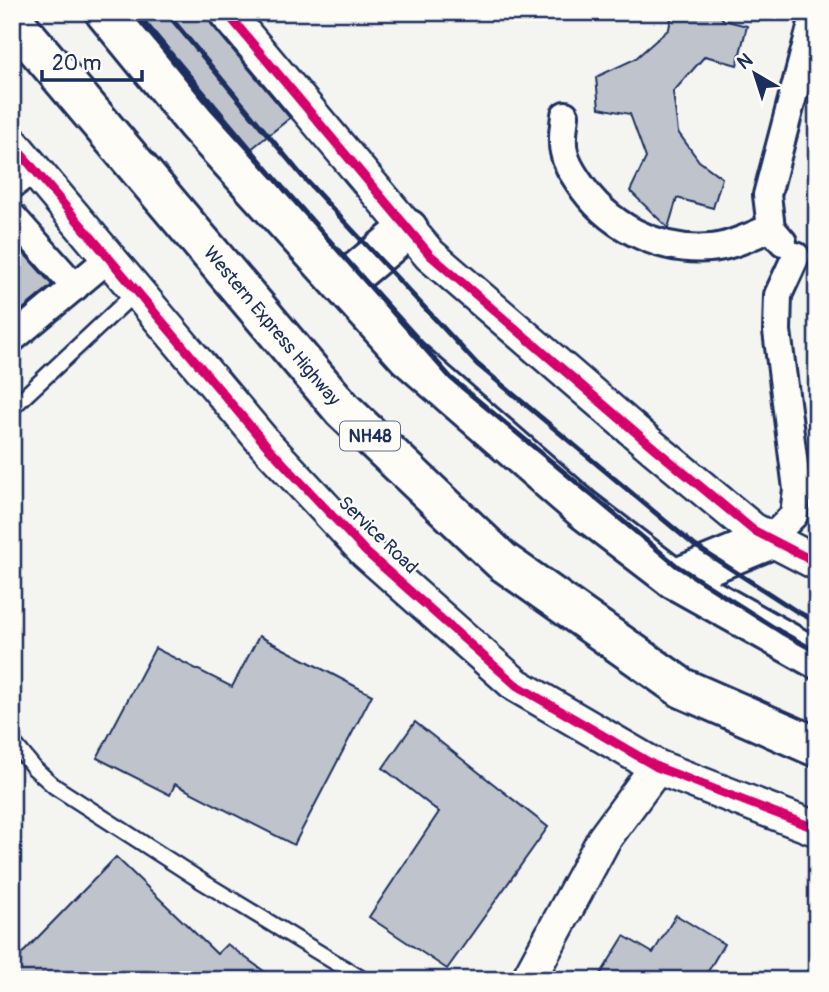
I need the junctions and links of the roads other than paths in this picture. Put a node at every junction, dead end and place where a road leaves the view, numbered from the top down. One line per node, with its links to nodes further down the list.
1 (105, 12): 13 (highway)
2 (226, 12): 10 (street)
3 (815, 12): 9 (street)
4 (12, 19): 23 (highway, Western Express Highway / NH48)
5 (565, 115): 9 (street)
6 (12, 143): 7 (street, Service Road)
7 (23, 177): 11 (street, Service Road)
8 (12, 216): 14 (street)
9 (771, 228): 12 (street)
10 (408, 229): 13 (highway); 18 (street)
11 (109, 258): 14 (street); 15 (street, Service Road)
12 (807, 259): 18 (street)
13 (342, 284): 20 (highway)
14 (75, 287): 16 (street)
15 (137, 291): 17 (lane); 24 (street, Service Road)
16 (12, 339)
17 (12, 408)
18 (769, 540): 19 (street); 20 (highway)
19 (817, 563)
20 (674, 579): 21 (highway)
21 (817, 659)
22 (12, 741): 26 (lane)
23 (817, 747)
24 (657, 767): 25 (street, Service Road); 27 (street)
25 (817, 829)
26 (362, 979)
27 (528, 980)

